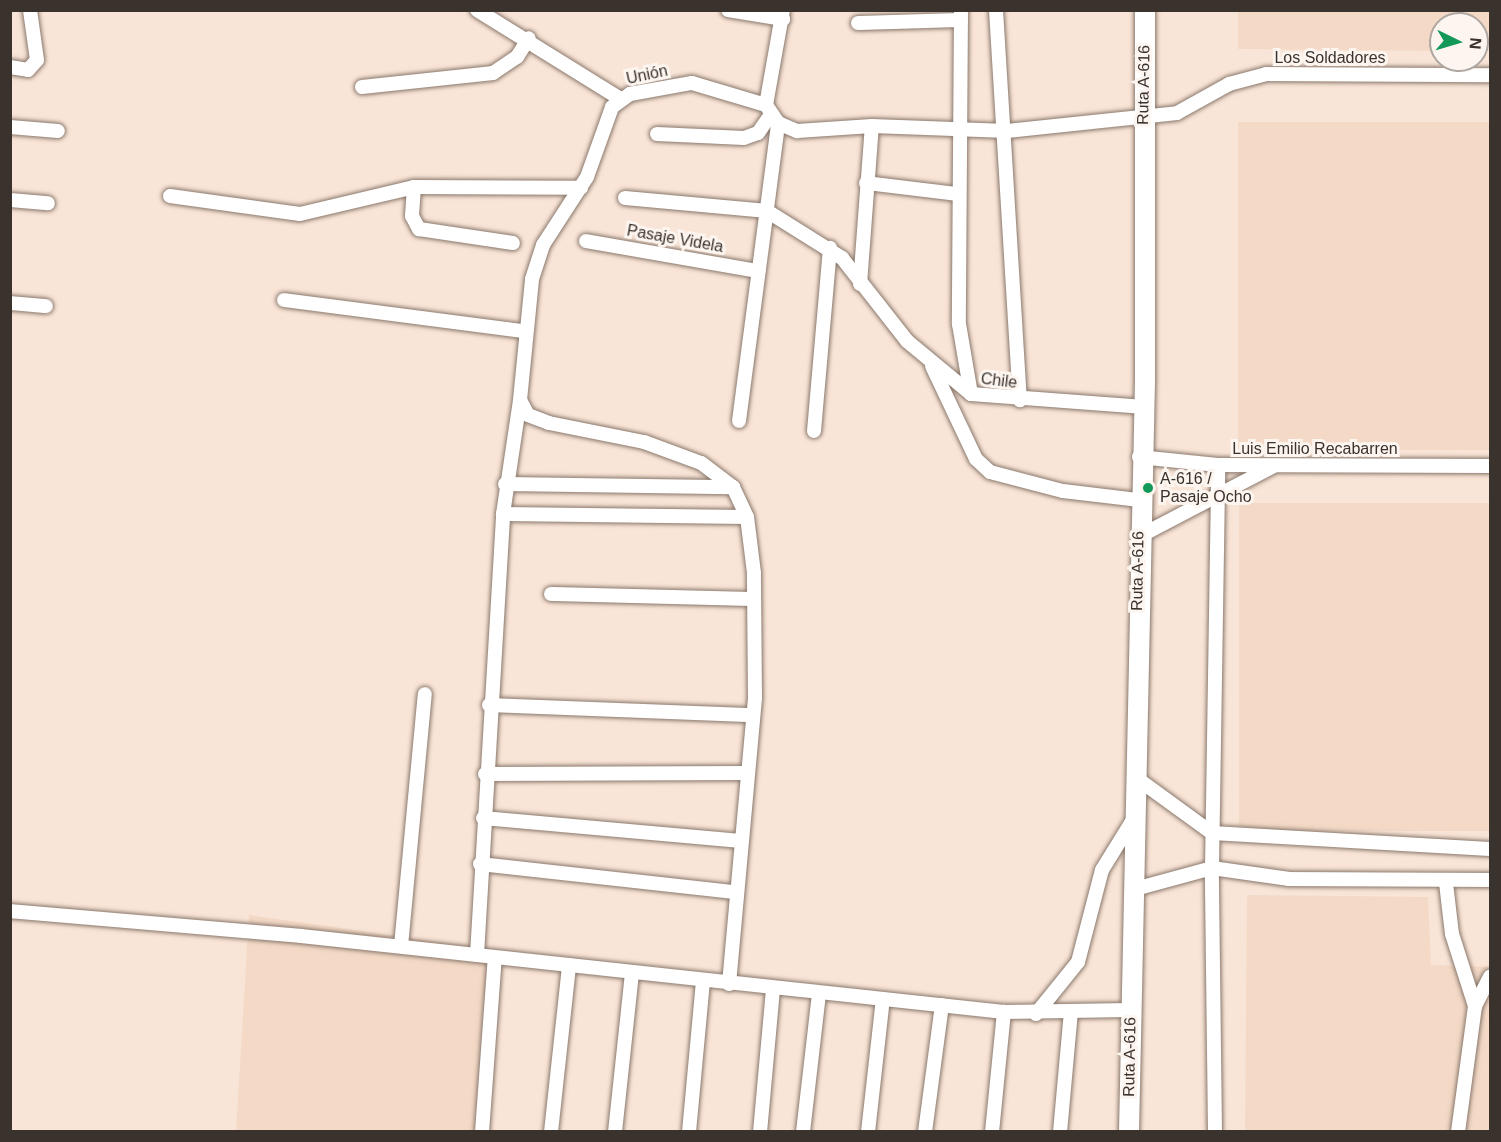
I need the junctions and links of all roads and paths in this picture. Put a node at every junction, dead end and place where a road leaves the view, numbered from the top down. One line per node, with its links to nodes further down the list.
1 (30, 10): 10 (street)
2 (477, 10): 9 (street)
3 (728, 10): 6 (street)
4 (996, 10): 20 (street)
5 (1145, 10): 15 (main road, Ruta A-616)
6 (783, 15): 14 (street)
7 (961, 15): 8 (street); 18 (street)
8 (858, 23)
9 (529, 39): 12 (street); 13 (street)
10 (10, 68)
11 (1491, 75): 15 (street, Los Soldadores)
12 (362, 87)
13 (619, 98): 14 (street, Unión); 24 (street, Unión)
14 (772, 115): 16 (street, Unión); 21 (street); 30 (street)
15 (1143, 116): 20 (street, Unión); 44 (main road, Ruta A-616)
16 (872, 126): 18 (street, Unión); 22 (street)
17 (10, 127): 19 (street)
18 (959, 130): 20 (street, Unión); 25 (street)
19 (58, 131)
20 (1006, 131): 43 (street)
21 (657, 134)
22 (866, 183): 25 (street); 35 (street)
23 (414, 188): 24 (street); 26 (street); 32 (street)
24 (580, 188): 39 (street, Unión)
25 (957, 194): 41 (street)
26 (170, 196)
27 (625, 198): 30 (street)
28 (10, 200): 29 (street)
29 (48, 203)
30 (767, 211): 33 (street, Chile); 34 (street)
31 (586, 241): 34 (street, Pasaje Videla)
32 (513, 243)
33 (830, 248): 35 (street, Chile); 46 (street)
34 (758, 271): 45 (street)
35 (860, 284): 40 (street, Chile)
36 (284, 300): 39 (street)
37 (10, 303): 38 (street)
38 (46, 306)
39 (524, 332): 42 (street, Unión)
40 (932, 364): 41 (street, Chile); 54 (street)
41 (971, 394): 43 (street, Chile)
42 (520, 400): 51 (street, Unión); 52 (street)
43 (1020, 400): 44 (street, Chile)
44 (1145, 406): 47 (main road, Ruta A-616)
45 (739, 422)
46 (814, 430)
47 (1140, 457): 48 (street, Luis Emilio Recabarren); 54 (main road, Ruta A-616)
48 (1218, 465): 49 (street, Luis Emilio Recabarren); 53 (street)
49 (1276, 465): 50 (street, Luis Emilio Recabarren); 53 (street)
50 (1491, 466)
51 (505, 484): 52 (street); 55 (street, Unión)
52 (733, 487): 56 (street)
53 (1218, 495): 57 (street); 68 (street)
54 (1139, 500): 57 (main road, Ruta A-616)
55 (503, 514): 56 (street); 61 (street, Unión)
56 (747, 517): 59 (street)
57 (1138, 537): 65 (main road, Ruta A-616)
58 (551, 594): 59 (street)
59 (754, 599): 62 (street)
60 (425, 694): 78 (street)
61 (489, 705): 62 (street); 64 (street, Unión)
62 (753, 715): 63 (street)
63 (746, 773): 64 (street); 69 (street)
64 (485, 774): 66 (street, Unión)
65 (1135, 777): 67 (main road, Ruta A-616); 68 (street)
66 (483, 818): 69 (street); 71 (street, Unión)
67 (1134, 818): 75 (main road, Ruta A-616); 94 (street)
68 (1212, 833): 70 (street); 72 (street)
69 (741, 841): 76 (street)
70 (1491, 849)
71 (480, 864): 76 (street); 79 (street, Unión)
72 (1212, 868): 74 (street); 75 (street); 106 (street)
73 (1491, 880): 74 (street)
74 (1446, 883): 90 (street)
75 (1134, 889): 91 (main road, Ruta A-616)
76 (734, 892): 85 (street)
77 (10, 911): 78 (street)
78 (401, 946): 79 (street)
79 (477, 955): 80 (street)
80 (495, 957): 81 (street); 95 (street)
81 (568, 965): 82 (street); 96 (street)
82 (632, 972): 84 (street); 97 (street)
83 (1491, 977): 90 (street)
84 (704, 981): 85 (street); 98 (street)
85 (729, 984): 86 (street)
86 (773, 988): 87 (street); 99 (street)
87 (819, 993): 88 (street); 100 (street)
88 (883, 999): 89 (street); 101 (street)
89 (942, 1005): 92 (street); 102 (street)
90 (1475, 1006): 107 (street)
91 (1130, 1010): 93 (street); 105 (main road, Ruta A-616)
92 (1004, 1012): 94 (street); 103 (street)
93 (1071, 1012): 94 (street); 104 (street)
94 (1036, 1014)
95 (482, 1131)
96 (551, 1131)
97 (615, 1131)
98 (689, 1131)
99 (760, 1131)
100 (803, 1131)
101 (868, 1131)
102 (925, 1131)
103 (992, 1131)
104 (1060, 1131)
105 (1129, 1131)
106 (1215, 1131)
107 (1458, 1131)

